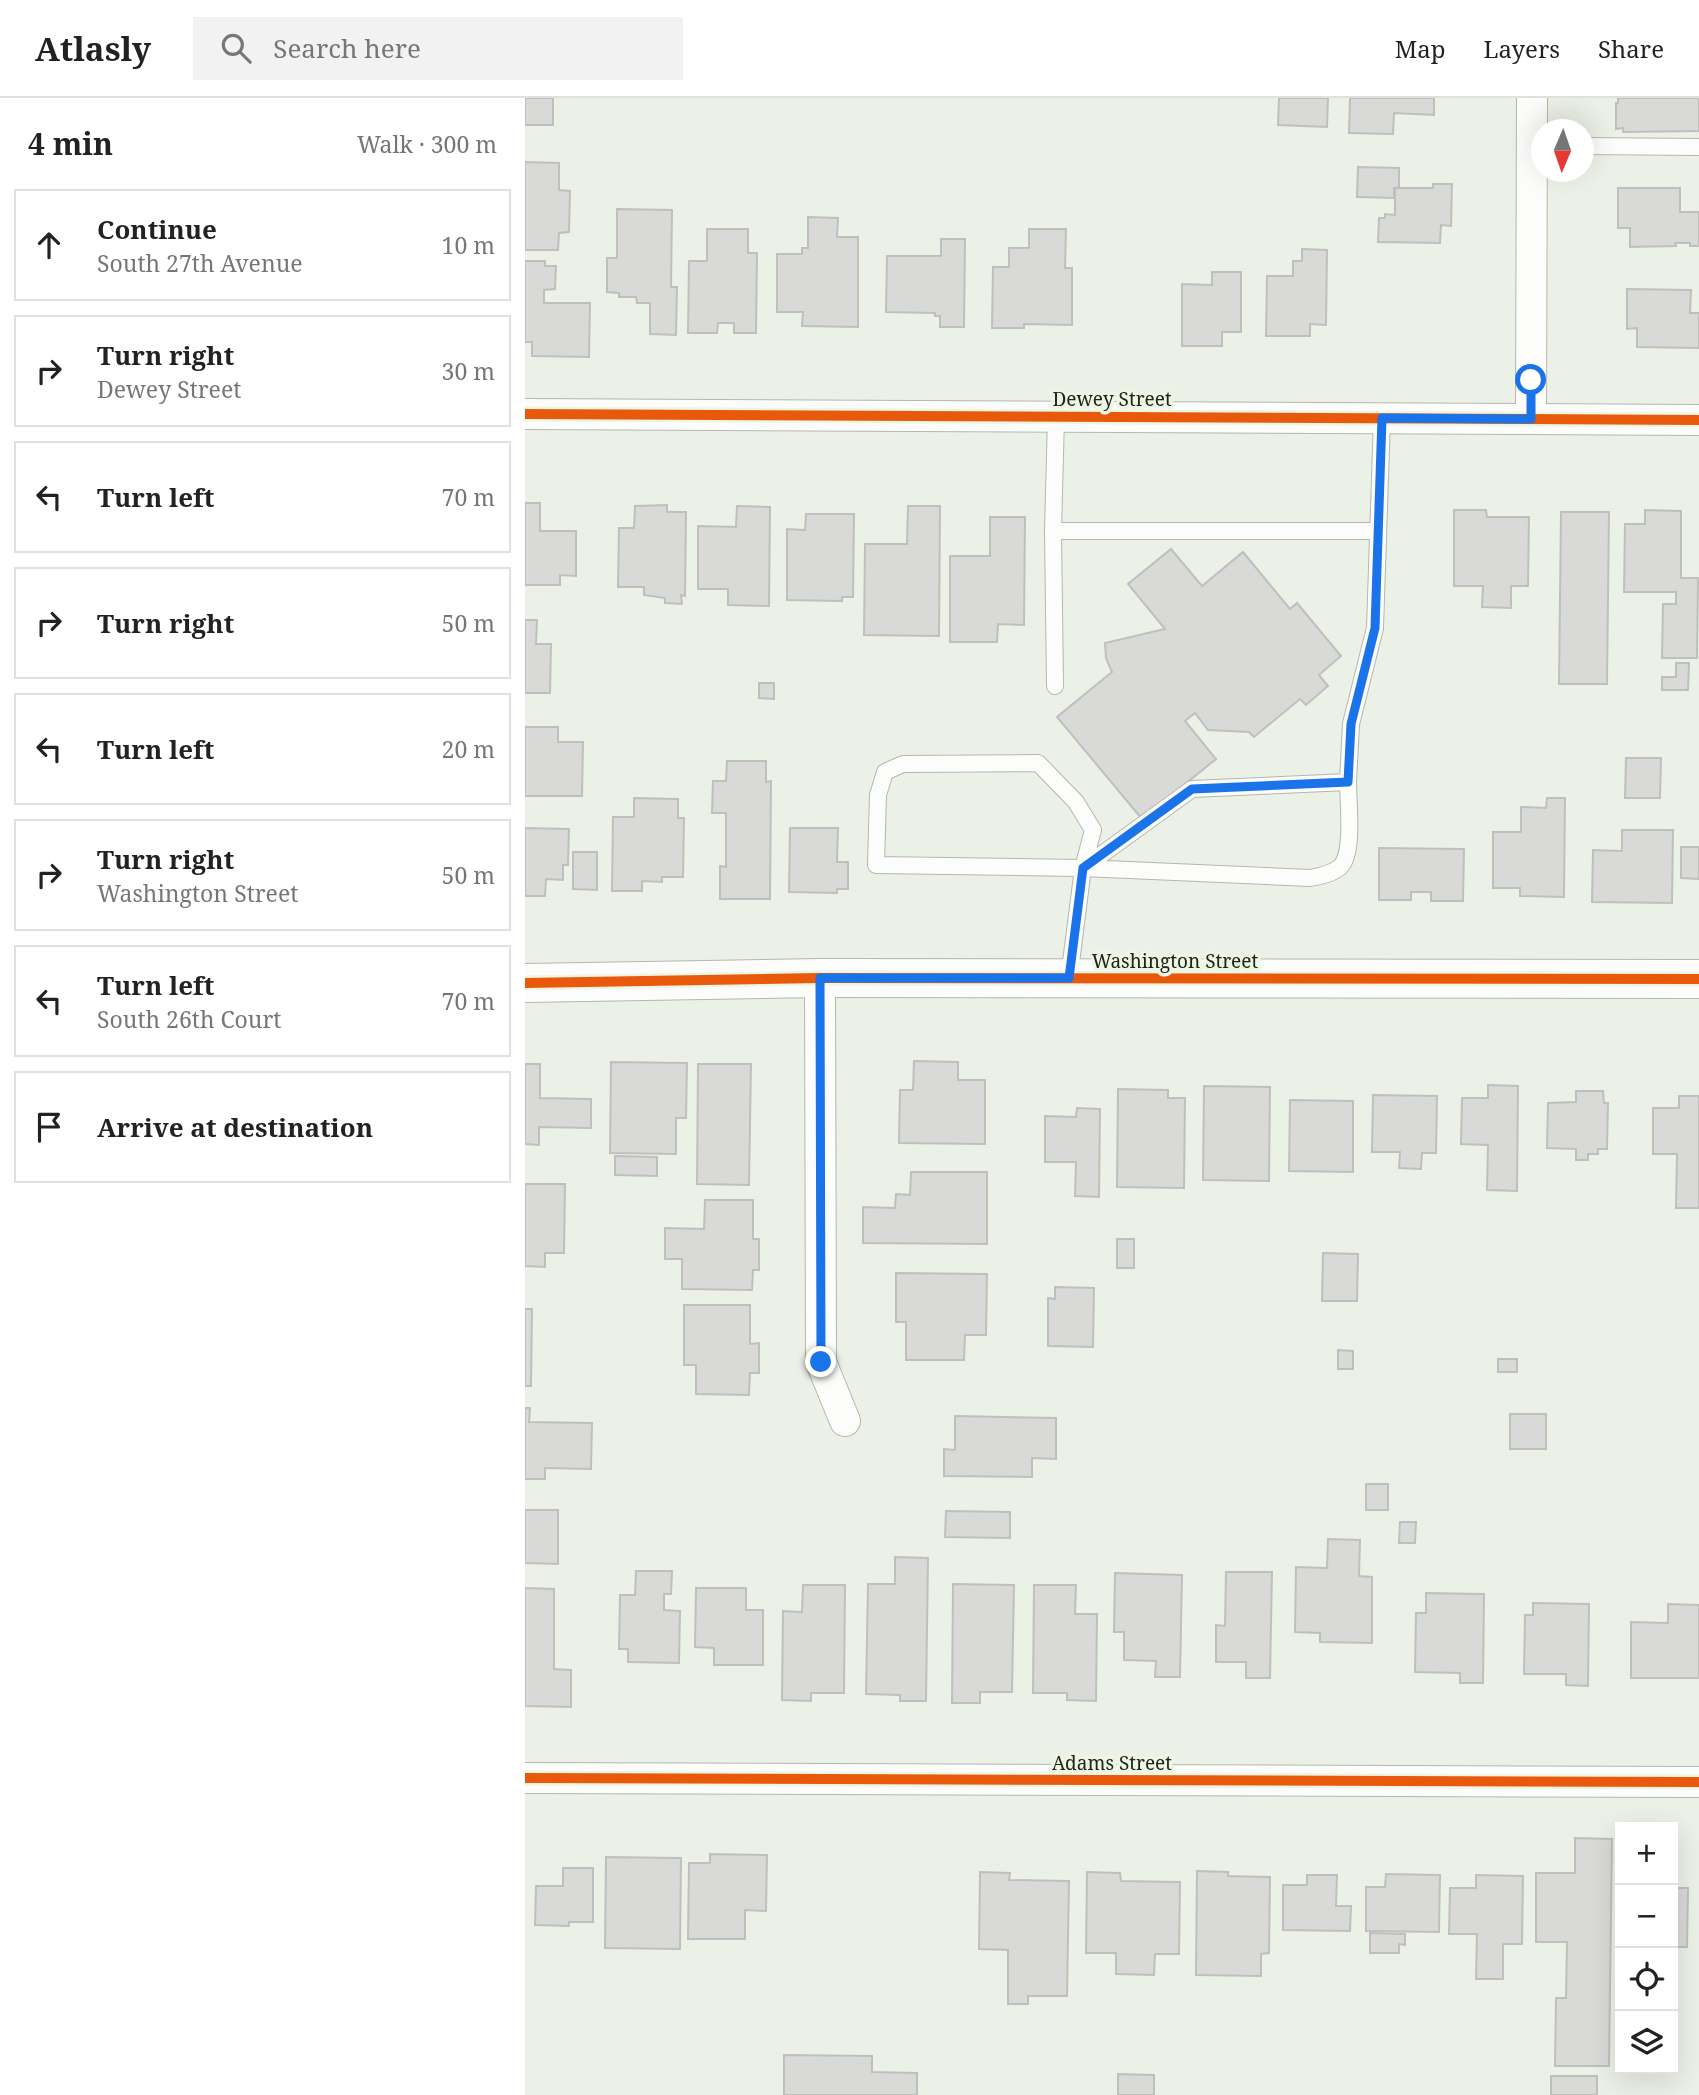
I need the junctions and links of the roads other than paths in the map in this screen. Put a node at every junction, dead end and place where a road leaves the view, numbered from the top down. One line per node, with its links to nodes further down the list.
1 (1532, 98): 2 (street)
2 (1534, 119)
3 (1594, 146): 4 (lane)
4 (1699, 147)
5 (1536, 182): 9 (street)
6 (525, 414): 7 (street, Dewey Street)
7 (1056, 417): 8 (street, Dewey Street); 11 (lane)
8 (1382, 418): 9 (street, Dewey Street); 12 (lane)
9 (1531, 419): 10 (street, Dewey Street)
10 (1699, 420)
11 (1053, 531): 12 (lane); 13 (lane)
12 (1378, 531): 14 (lane)
13 (1055, 686)
14 (1348, 782): 15 (lane); 15 (lane)
15 (1083, 868): 15 (lane); 17 (lane)
16 (820, 978): 17 (street, Washington Street); 19 (street, Washington Street); 20 (street)
17 (1069, 978): 18 (street, Washington Street)
18 (1699, 979)
19 (525, 983)
20 (845, 1421)
21 (525, 1779): 22 (street, Adams Street)
22 (1699, 1782)

